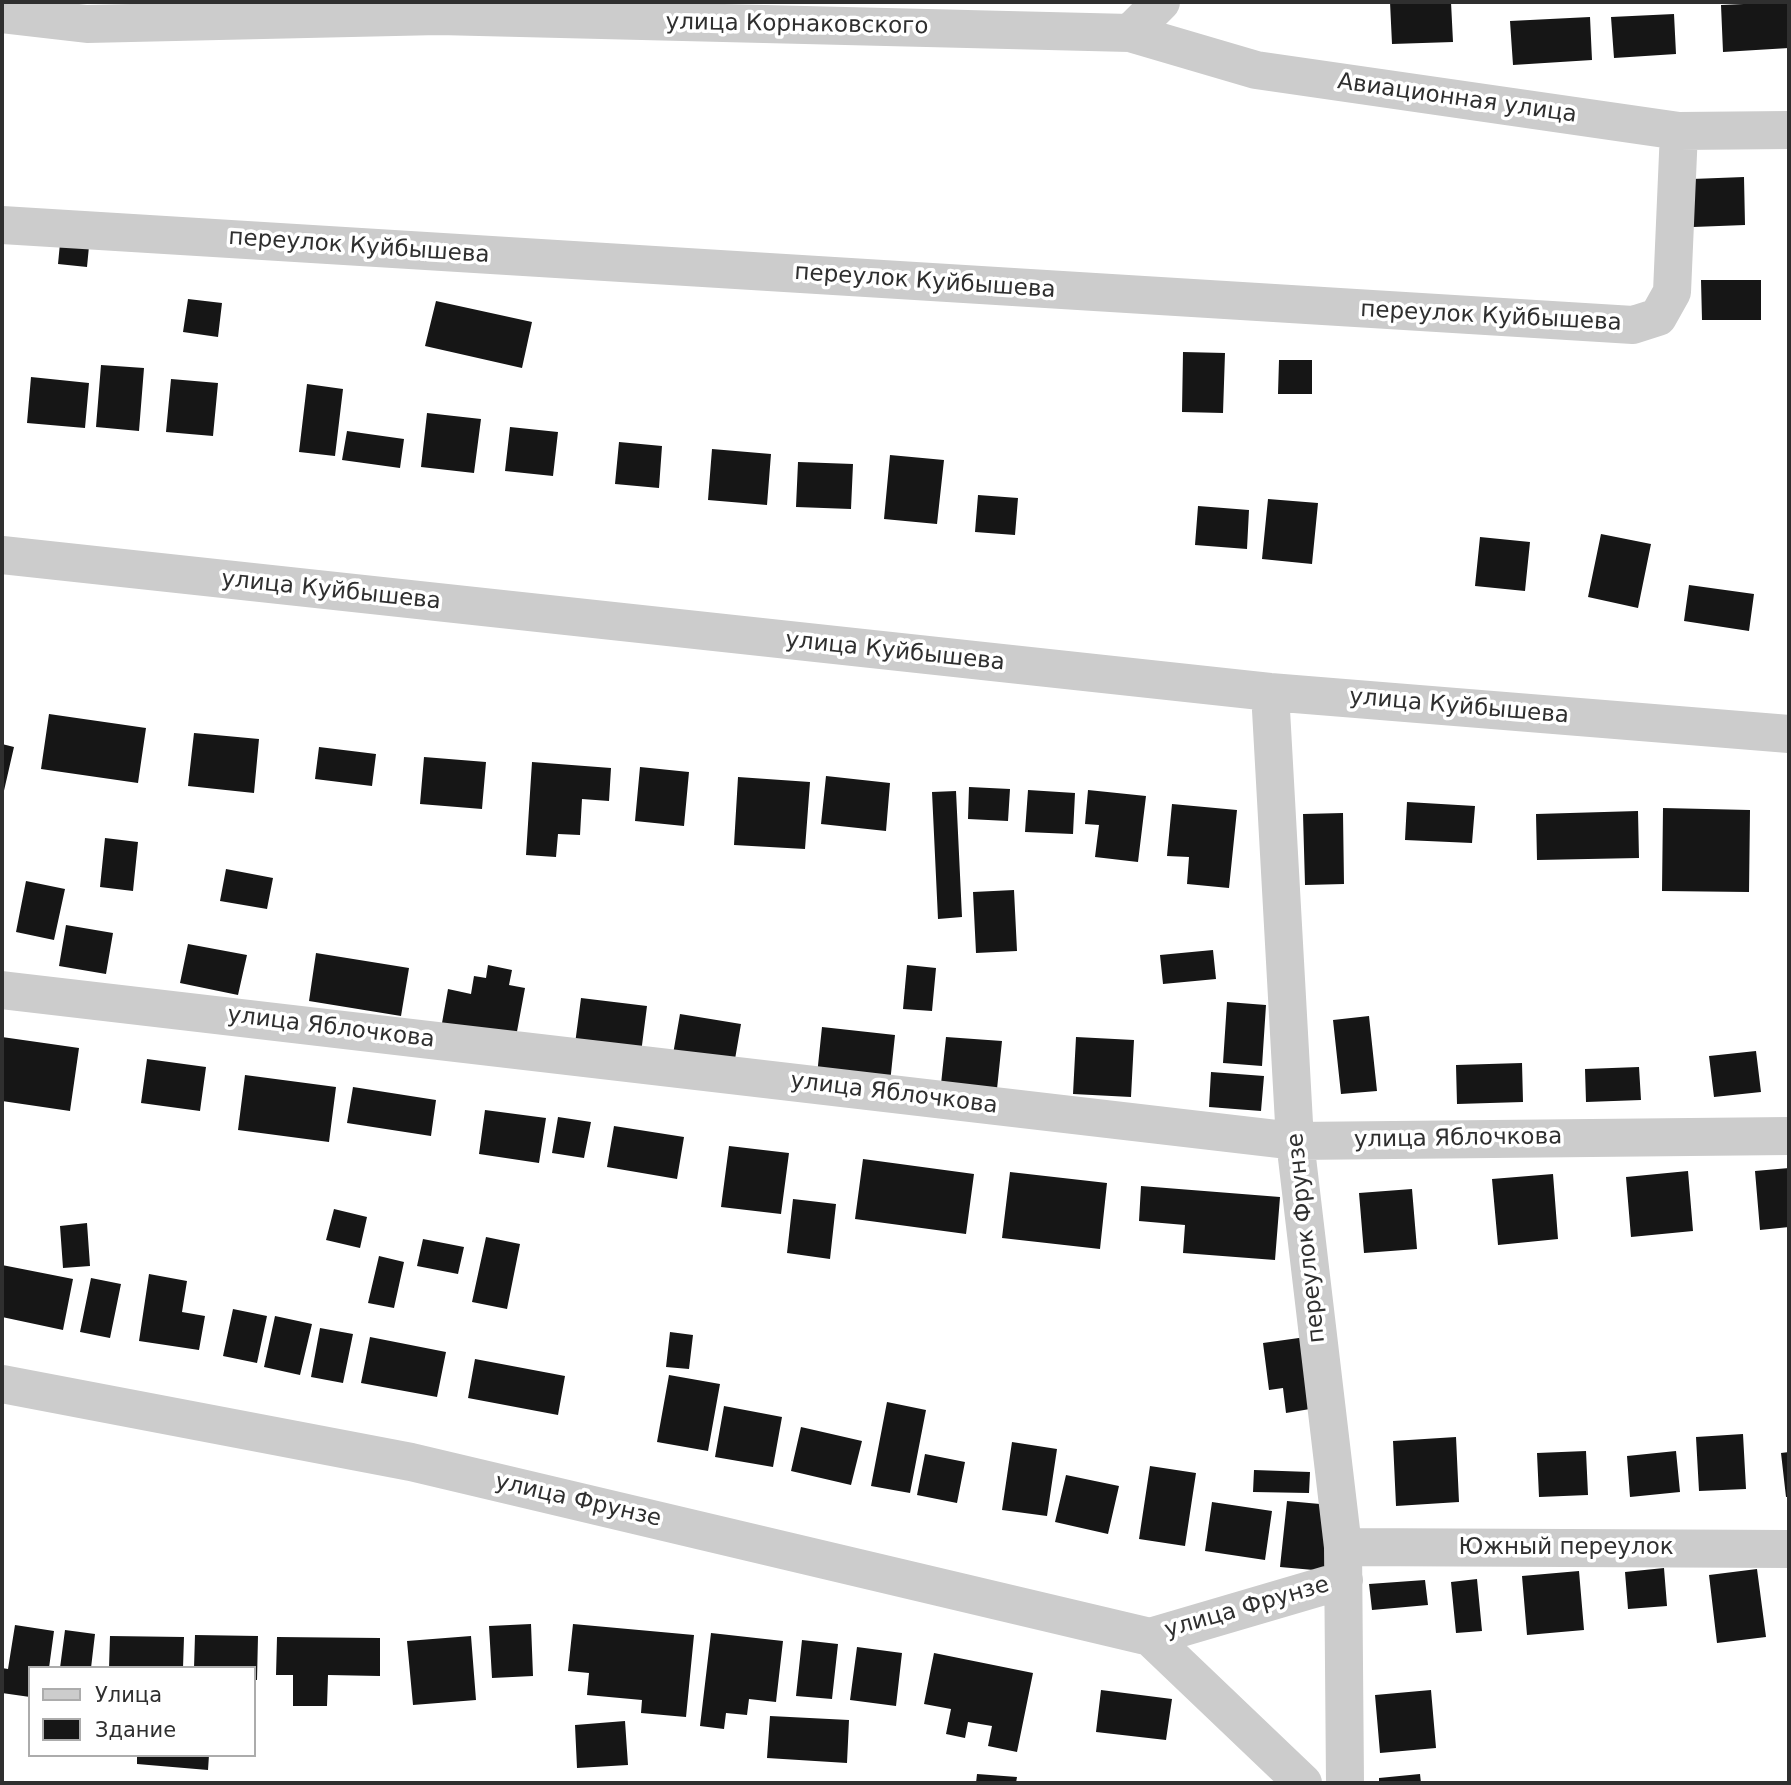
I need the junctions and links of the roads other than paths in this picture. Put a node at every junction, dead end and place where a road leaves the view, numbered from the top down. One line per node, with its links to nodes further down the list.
1 (1161, 2): 3 (street)
2 (2, 14): 3 (street, улица Корнаковского)
3 (1130, 33): 5 (street, Авиационная улица)
4 (1789, 130): 5 (street, Авиационная улица)
5 (1679, 131): 6 (street, переулок Куйбышева)
6 (2, 225)
7 (2, 555): 8 (street, улица Куйбышева)
8 (1270, 692): 9 (street, улица Куйбышева); 12 (street, переулок Фрунзе)
9 (1789, 734)
10 (2, 990): 12 (street, улица Яблочкова)
11 (1789, 1136): 12 (street, улица Яблочкова)
12 (1295, 1141): 15 (street, переулок Фрунзе)
13 (2, 1384): 16 (street, улица Фрунзе)
14 (1789, 1549): 15 (street, Южный переулок)
15 (1344, 1563): 16 (street, улица Фрунзе); 18 (street, переулок Фрунзе)
16 (1150, 1637): 17 (street, улица Фрунзе)
17 (1303, 1783)
18 (1345, 1783)

